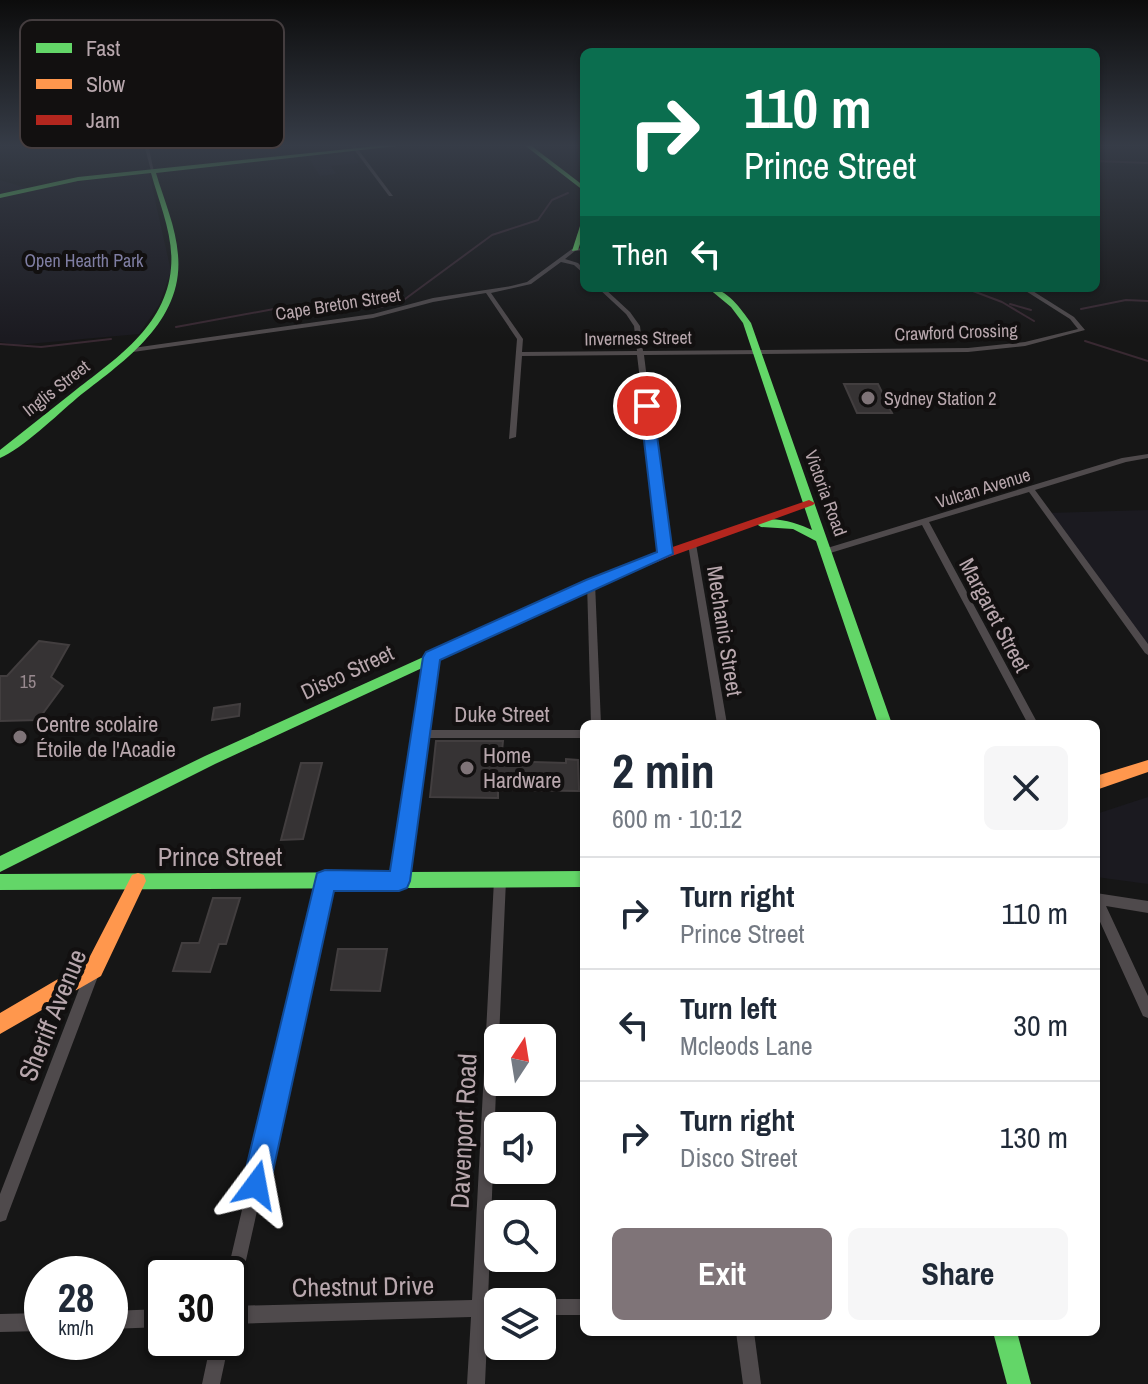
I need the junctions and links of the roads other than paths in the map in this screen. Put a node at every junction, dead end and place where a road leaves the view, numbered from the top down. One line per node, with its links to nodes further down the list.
1 (162, 209): 9 (main road, Inglis Street)
2 (579, 249): 3 (street, Cape Breton Street)
3 (561, 260): 4 (street); 5 (street, Cape Breton Street)
4 (580, 268)
5 (488, 292): 9 (street, Cape Breton Street); 12 (street)
6 (605, 292): 11 (street)
7 (717, 292): 10 (main road, Victoria Road)
8 (1030, 292): 10 (street, Crawford Crossing)
9 (133, 350): 14 (main road, Inglis Street)
10 (756, 350): 11 (street, Inverness Street); 17 (main road, Victoria Road)
11 (640, 352): 12 (street, Inverness Street); 22 (street)
12 (521, 354): 13 (street)
13 (512, 437)
14 (0, 455)
15 (1148, 456): 16 (street, Vulcan Avenue)
16 (1032, 491): 18 (street, Vulcan Avenue); 24 (street)
17 (809, 503): 19 (main road, Disco Street); 21 (main road, Victoria Road)
18 (925, 522): 21 (street, Vulcan Avenue); 29 (street, Margaret Street)
19 (753, 523): 20 (main road, Disco Street); 21 (main road)
20 (692, 544): 22 (main road, Disco Street); 27 (street, Mechanic Street)
21 (825, 545): 28 (main road, Victoria Road)
22 (665, 554): 23 (main road, Disco Street)
23 (591, 583): 25 (main road, Disco Street); 26 (street)
24 (1148, 651)
25 (432, 657): 30 (street); 34 (main road, Disco Street)
26 (596, 720)
27 (721, 720)
28 (884, 720)
29 (1031, 720)
30 (420, 734): 31 (street, Duke Street); 39 (street)
31 (580, 734)
32 (1148, 766): 33 (main road)
33 (1100, 782)
34 (0, 864)
35 (580, 879): 36 (main road, Prince Street)
36 (500, 880): 39 (main road, Prince Street); 49 (street, Davenport Road)
37 (138, 881): 38 (main road, Prince Street); 40 (main road, Prince Street); 44 (main road, Sheriff Avenue)
38 (325, 881): 39 (main road, Prince Street); 48 (street)
39 (399, 881)
40 (0, 882)
41 (1100, 900): 42 (street)
42 (1148, 907)
43 (1100, 908): 45 (street)
44 (94, 969): 46 (main road); 47 (street, Sheriff Avenue)
45 (1148, 1011)
46 (0, 1024)
47 (0, 1214)
48 (239, 1256)
49 (490, 1288)
50 (556, 1307): 51 (street)
51 (580, 1307)
52 (484, 1308): 53 (street, Chestnut Drive)
53 (248, 1315)
54 (24, 1322): 55 (street)
55 (0, 1323)
56 (746, 1336): 62 (street)
57 (1006, 1336): 63 (main road)
58 (484, 1337): 61 (street, Davenport Road)
59 (216, 1360): 60 (street)
60 (211, 1384)
61 (476, 1384)
62 (752, 1384)
63 (1019, 1384)

